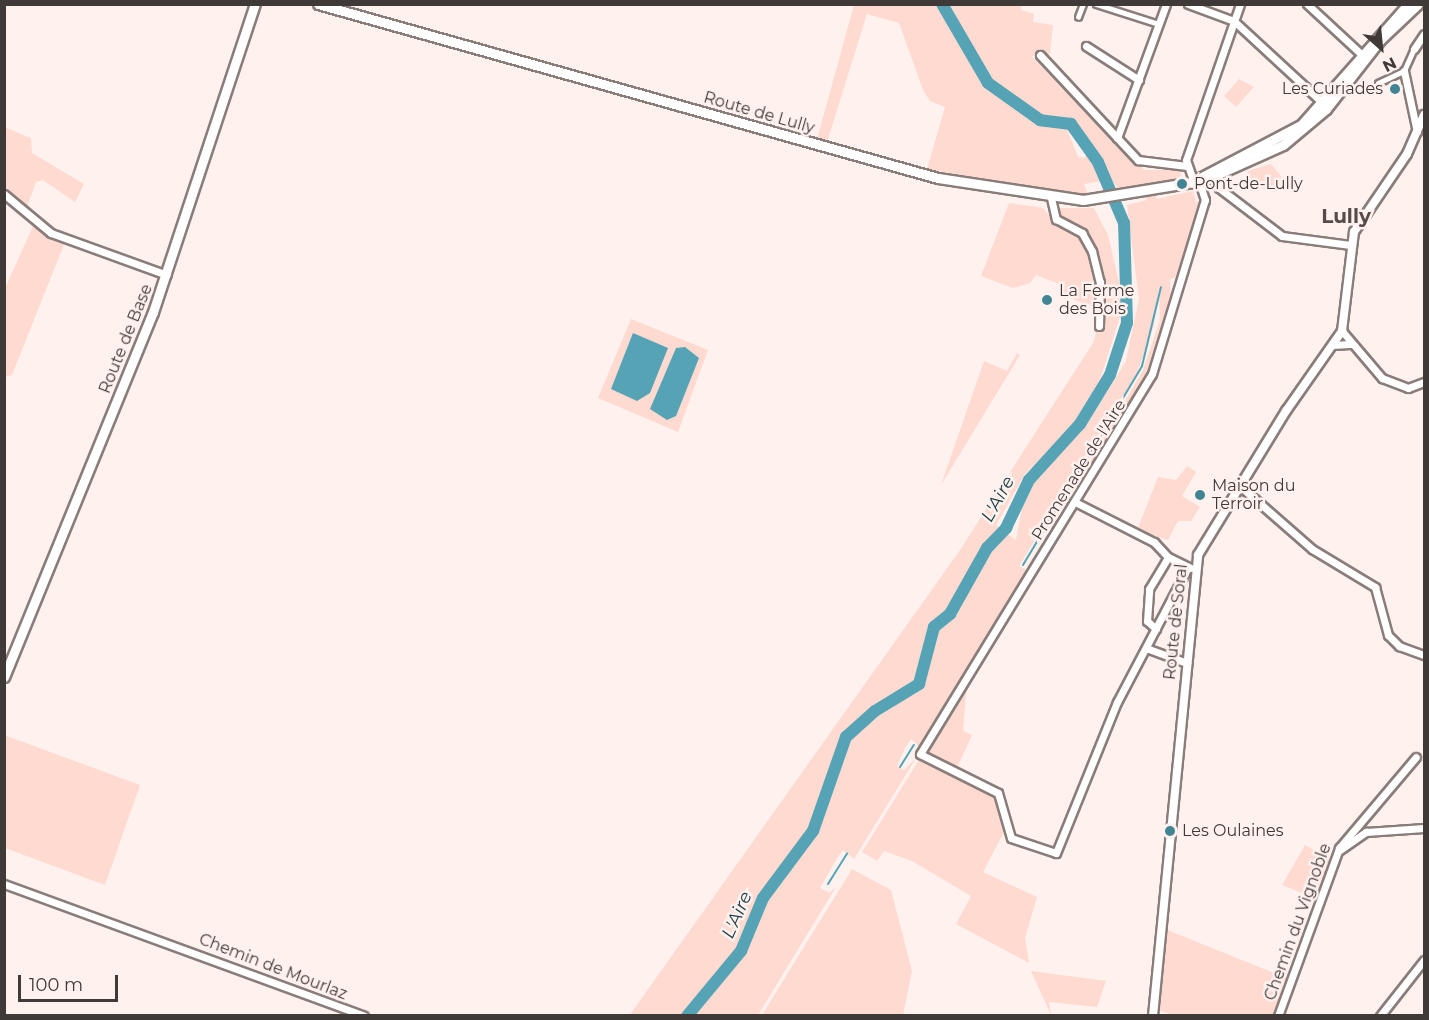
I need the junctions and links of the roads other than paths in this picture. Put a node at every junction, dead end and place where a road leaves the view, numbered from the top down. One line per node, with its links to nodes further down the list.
1 (255, 4): 32 (main road, Route de Base)
2 (318, 4): 30 (main road, Route de Lully)
3 (1083, 4): 11 (street)
4 (1096, 4): 13 (street)
5 (1166, 4): 13 (street)
6 (1188, 4): 12 (street)
7 (1240, 4): 12 (street)
8 (1307, 4): 17 (street)
9 (1408, 4): 17 (main road, Route de Lully)
10 (1418, 4): 27 (main road, Route de Lully)
11 (1078, 17)
12 (1234, 21): 22 (street); 26 (street)
13 (1159, 24): 20 (street)
14 (1425, 34): 16 (street)
15 (1086, 46): 20 (street)
16 (1414, 49): 19 (street)
17 (1361, 54): 22 (main road, Route de Lully)
18 (1040, 55): 25 (street)
19 (1404, 71): 21 (street); 24 (street)
20 (1138, 80): 25 (street)
21 (1378, 83)
22 (1323, 103): 28 (main road, Route de Lully)
23 (1425, 115): 24 (street, Route de Soral)
24 (1417, 132): 31 (street, Route de Soral)
25 (1117, 138): 26 (street)
26 (1187, 166): 28 (street, Promenade de l'Aire)
27 (1219, 174): 28 (main road, Route de Lully); 31 (street)
28 (1196, 180): 30 (main road, Route de Lully); 39 (street, Promenade de l'Aire)
29 (4, 194): 32 (street)
30 (1051, 198): 33 (street)
31 (1350, 245): 34 (street, Route de Soral)
32 (167, 275): 46 (main road, Route de Base)
33 (1099, 326)
34 (1342, 331): 35 (street); 36 (street, Route de Soral)
35 (1350, 344): 36 (street); 37 (street)
36 (1332, 345): 38 (street, Route de Soral)
37 (1425, 382)
38 (1240, 486): 41 (street, Route de Soral); 44 (street)
39 (1075, 502): 40 (street); 43 (street, Promenade de l'Aire)
40 (1168, 557): 41 (street); 42 (street)
41 (1192, 568): 42 (street); 45 (street, Route de Soral)
42 (1156, 629): 43 (street)
43 (1146, 648): 45 (street)
44 (1425, 655)
45 (1187, 663): 54 (street, Route de Soral)
46 (4, 677)
47 (1416, 757): 49 (street, Chemin du Vignoble)
48 (1425, 828): 49 (street)
49 (1336, 853): 55 (street, Chemin du Vignoble)
50 (4, 884): 53 (street, Chemin de Mourlaz)
51 (1425, 960): 52 (street)
52 (1386, 1012): 56 (street)
53 (364, 1016)
54 (1153, 1016)
55 (1278, 1016)
56 (1380, 1016)

